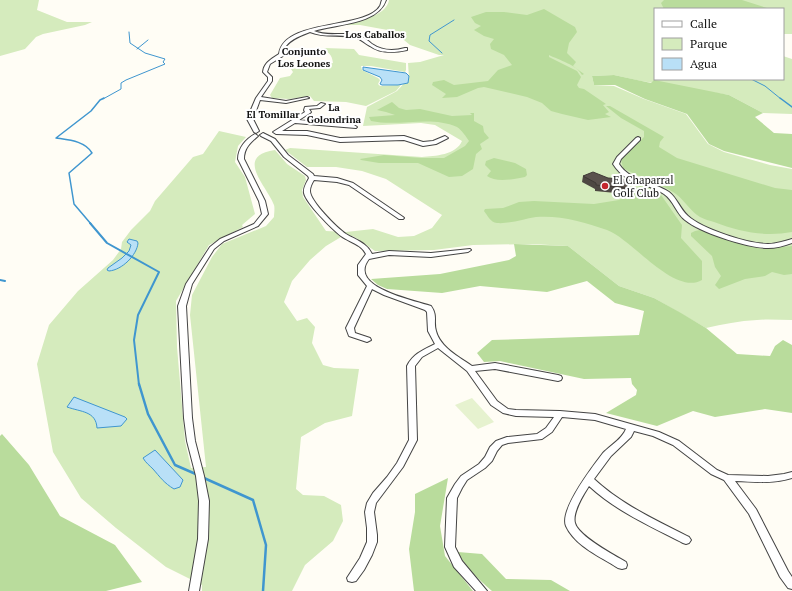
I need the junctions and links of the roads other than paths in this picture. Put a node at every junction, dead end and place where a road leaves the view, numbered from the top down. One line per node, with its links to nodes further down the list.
1 (384, 0): 2 (street)
2 (310, 32): 3 (street); 4 (street)
3 (405, 49)
4 (258, 98): 5 (street); 10 (street)
5 (307, 98)
6 (323, 104): 7 (street)
7 (295, 121): 8 (street); 9 (street)
8 (354, 127)
9 (276, 132): 10 (street); 11 (street)
10 (260, 134): 13 (street); 32 (street)
11 (445, 138)
12 (638, 139): 15 (street)
13 (312, 178): 14 (street); 17 (street)
14 (401, 218)
15 (792, 241)
16 (468, 250): 17 (street)
17 (367, 257): 18 (street)
18 (370, 286): 19 (street); 20 (street)
19 (367, 340)
20 (439, 345): 21 (street); 30 (street)
21 (470, 369): 22 (street); 23 (street)
22 (558, 378)
23 (560, 414): 24 (street); 33 (street)
24 (631, 428): 26 (street); 27 (street)
25 (792, 475): 26 (street)
26 (727, 478): 31 (street)
27 (589, 480): 28 (street); 29 (street)
28 (686, 540)
29 (622, 565)
30 (352, 578)
31 (792, 585)
32 (194, 591)
33 (482, 591)

